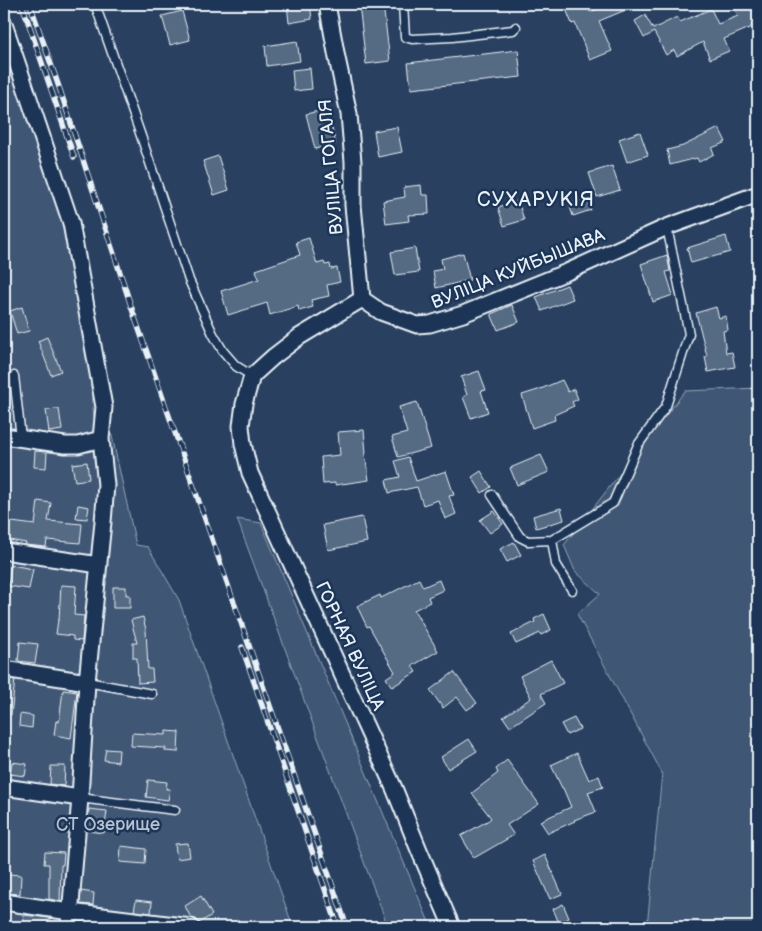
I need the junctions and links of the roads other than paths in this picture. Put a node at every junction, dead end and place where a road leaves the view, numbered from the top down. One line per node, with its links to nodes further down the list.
1 (95, 4): 10 (lane)
2 (327, 4): 8 (street, ВУЛІЦА ГОГАЛЯ)
3 (403, 4): 5 (lane)
4 (4, 24): 11 (street)
5 (516, 27)
6 (758, 194): 7 (street, ВУЛІЦА КУЙБЫШАВА)
7 (667, 227): 8 (street, ВУЛІЦА КУЙБЫШАВА); 15 (lane)
8 (362, 299): 10 (street)
9 (14, 376): 13 (lane)
10 (252, 376): 28 (street, ГОРНАЯ ВУЛІЦА)
11 (102, 434): 13 (street); 17 (street)
12 (4, 436): 13 (street)
13 (21, 438)
14 (492, 495): 15 (lane)
15 (552, 540): 18 (lane)
16 (4, 551): 17 (street)
17 (99, 565): 20 (street)
18 (572, 590)
19 (4, 669): 20 (street)
20 (87, 682): 21 (lane); 23 (street)
21 (152, 694)
22 (4, 787): 23 (street)
23 (80, 798): 24 (lane); 26 (street)
24 (174, 810)
25 (4, 902): 26 (street)
26 (69, 920): 27 (street)
27 (192, 927)
28 (452, 927)

